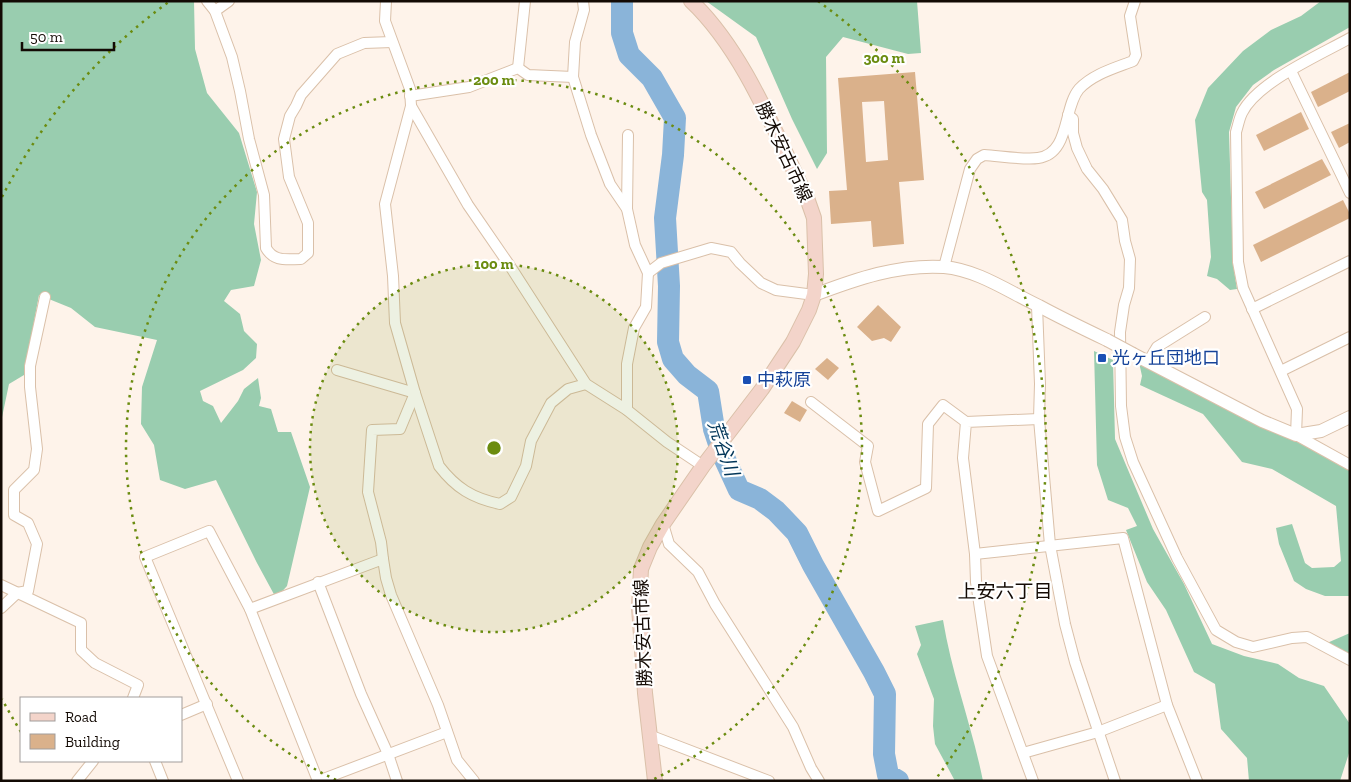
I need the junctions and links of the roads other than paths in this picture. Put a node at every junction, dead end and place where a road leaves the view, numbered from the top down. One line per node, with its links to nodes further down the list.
1 (207, 1): 8 (street)
2 (229, 1): 8 (street)
3 (386, 1): 10 (street)
4 (525, 1): 11 (street)
5 (583, 1): 13 (street)
6 (691, 1): 22 (main road, 勝木安古市線)
7 (1135, 1): 15 (street)
8 (215, 11): 10 (street)
9 (1350, 38): 12 (street)
10 (392, 42): 14 (street)
11 (518, 68): 13 (street); 14 (street)
12 (1291, 71): 17 (street); 25 (street)
13 (573, 77): 18 (street)
14 (410, 101): 31 (street); 32 (street)
15 (1068, 115): 20 (street); 50 (street)
16 (628, 135): 18 (street)
17 (1350, 193)
18 (627, 209): 21 (street)
19 (1350, 261): 25 (street)
20 (944, 267): 22 (street); 24 (street)
21 (648, 273): 22 (street); 34 (street)
22 (814, 295): 39 (main road, 勝木安古市線)
23 (45, 297): 47 (street)
24 (1037, 306): 28 (street, bridge); 36 (street)
25 (1252, 308): 30 (street)
26 (1205, 317): 28 (street)
27 (1350, 338): 30 (street)
28 (1148, 362): 38 (street)
29 (337, 370): 32 (street)
30 (1281, 371): 38 (street)
31 (586, 384): 32 (street); 34 (street)
32 (415, 393): 44 (street)
33 (811, 402): 37 (street)
34 (627, 410): 39 (street)
35 (1350, 418): 38 (street)
36 (1039, 419): 37 (street); 42 (street)
37 (966, 422): 43 (street)
38 (1296, 435): 40 (street)
39 (706, 462): 41 (main road, 勝木安古市線)
40 (1350, 465)
41 (663, 524): 57 (main road, 勝木安古市線); 70 (street)
42 (1050, 545): 43 (street); 53 (street); 56 (street)
43 (975, 554): 58 (street)
44 (383, 558): 45 (street); 55 (street)
45 (318, 582): 49 (street); 59 (street)
46 (1, 585): 47 (street)
47 (17, 593): 48 (street); 51 (street)
48 (1, 608)
49 (250, 608): 52 (street); 65 (street)
50 (1350, 660)
51 (133, 697)
52 (207, 704): 54 (street); 64 (street)
53 (1168, 704): 56 (street); 73 (street)
54 (182, 715)
55 (447, 732): 59 (street); 67 (street)
56 (1098, 732): 58 (street); 72 (street)
57 (649, 735): 68 (main road, 勝木安古市線); 69 (street)
58 (1023, 753): 71 (street)
59 (388, 754): 65 (street); 66 (street)
60 (93, 762): 62 (street)
61 (155, 762): 63 (street)
62 (77, 781)
63 (163, 781)
64 (238, 781)
65 (318, 781)
66 (398, 781)
67 (474, 781)
68 (655, 781)
69 (770, 781)
70 (820, 781)
71 (1033, 781)
72 (1115, 781)
73 (1197, 781)

